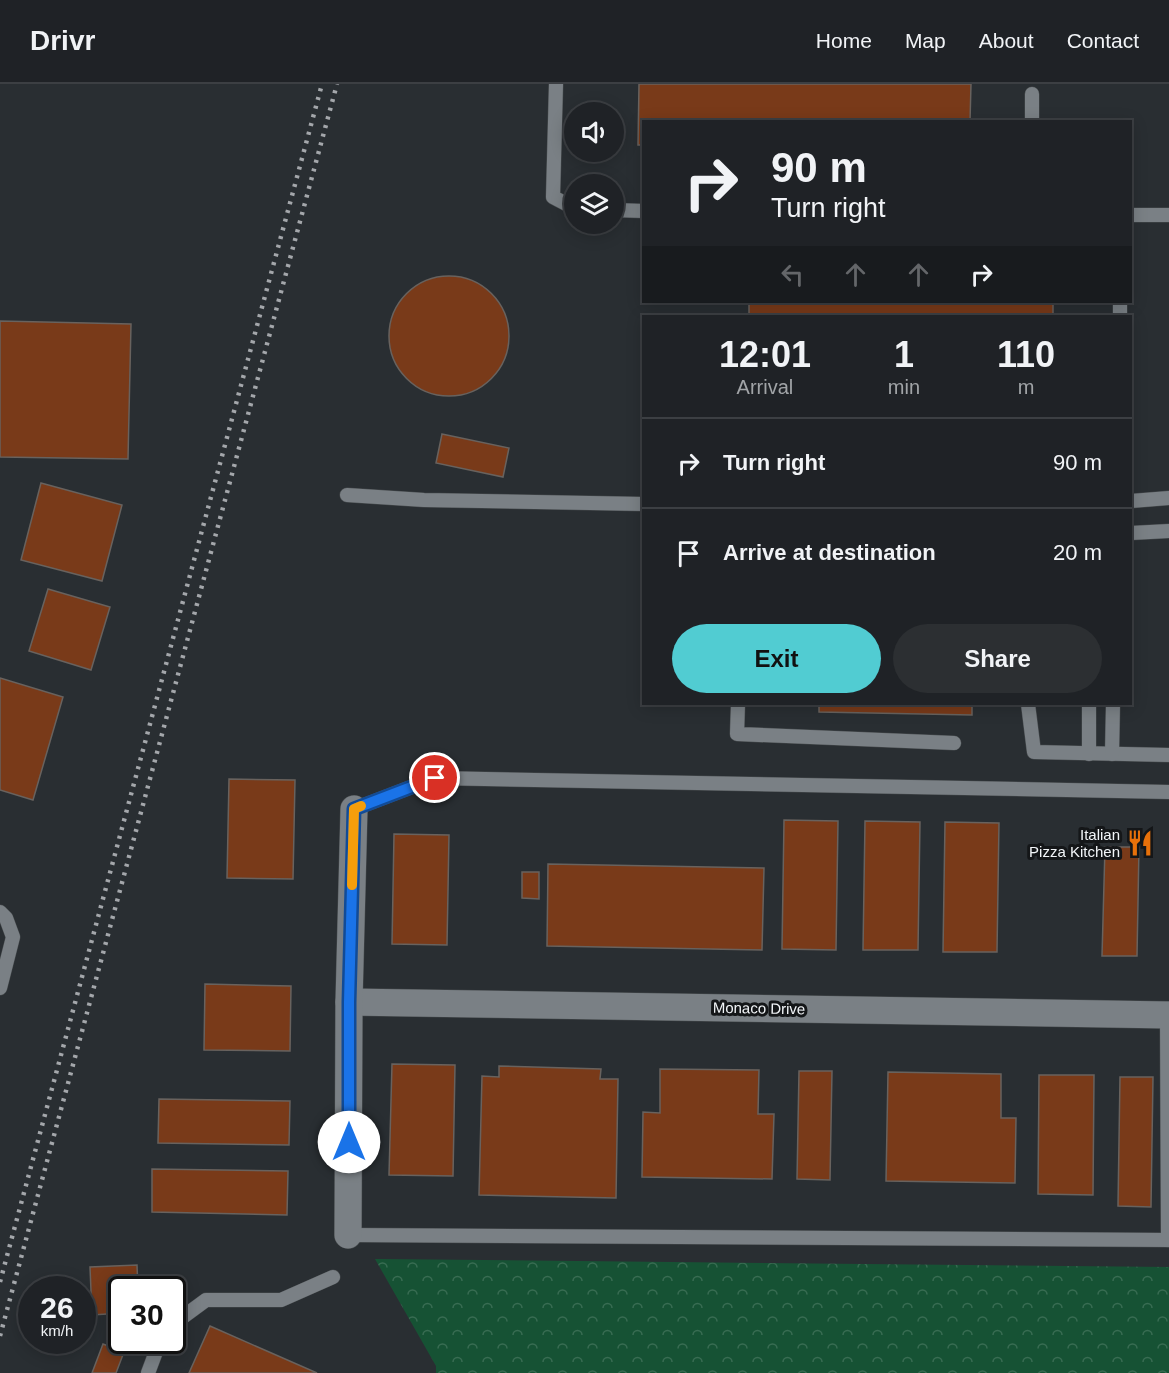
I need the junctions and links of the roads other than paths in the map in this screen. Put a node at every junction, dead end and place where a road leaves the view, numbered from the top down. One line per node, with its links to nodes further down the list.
1 (556, 84): 4 (lane)
2 (1032, 94): 3 (lane)
3 (1032, 120)
4 (564, 202)
5 (624, 210): 6 (lane)
6 (642, 211)
7 (1169, 215): 8 (lane)
8 (1132, 216)
9 (347, 495): 12 (lane)
10 (1169, 498): 11 (lane)
11 (1132, 501)
12 (642, 504)
13 (1169, 531): 14 (lane)
14 (1132, 533)
15 (738, 705): 19 (lane)
16 (1028, 705): 20 (lane)
17 (1089, 705): 20 (lane)
18 (1113, 705): 21 (lane)
19 (954, 743)
20 (1089, 754): 21 (lane)
21 (1112, 754): 22 (lane)
22 (1169, 755)
23 (1169, 792): 24 (lane)
24 (354, 809): 27 (street)
25 (0, 912): 26 (lane)
26 (0, 988)
27 (349, 1002): 28 (street, Monaco Drive); 29 (street)
28 (1168, 1015): 30 (lane)
29 (348, 1235): 30 (lane)
30 (1168, 1240)
31 (333, 1277): 32 (lane)
32 (186, 1315)
33 (155, 1354): 34 (lane)
34 (148, 1373)

